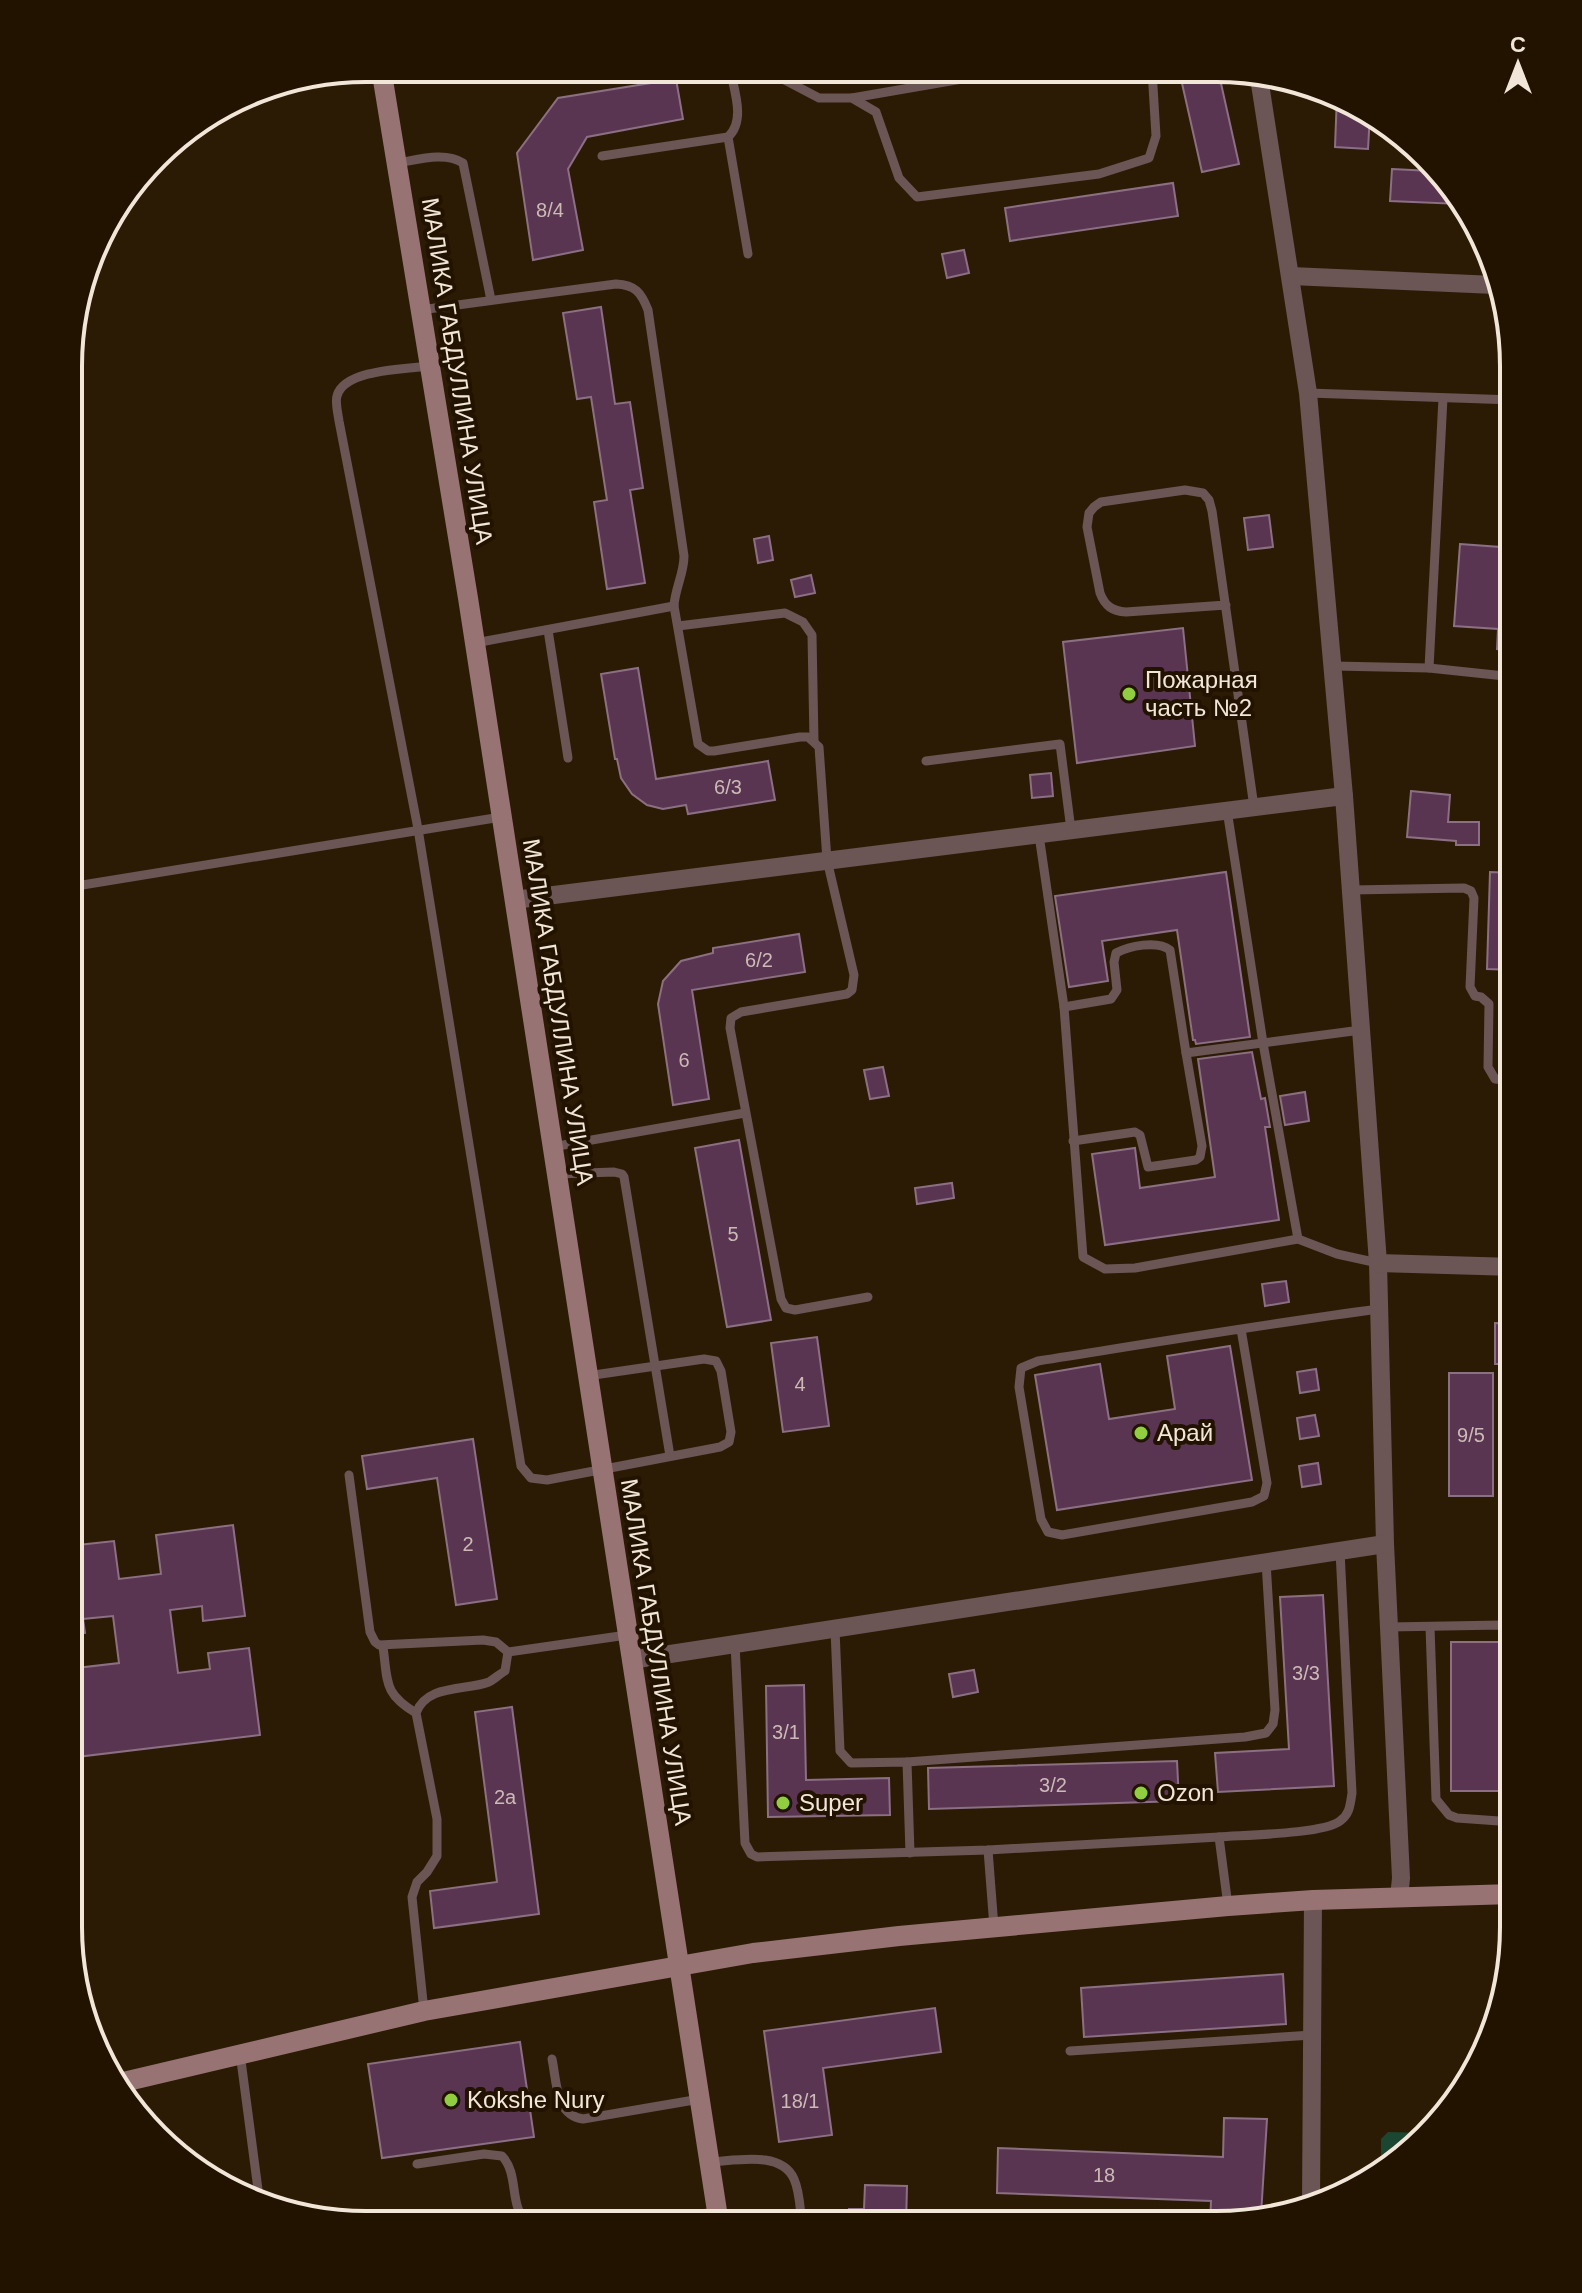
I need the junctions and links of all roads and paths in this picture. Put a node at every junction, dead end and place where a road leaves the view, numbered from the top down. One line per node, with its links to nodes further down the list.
1 (789, 82): 7 (lane)
2 (943, 82): 7 (lane)
3 (1153, 82): 7 (lane)
4 (384, 83): 10 (street, МАЛИКА ГАБДУЛЛИНА УЛИЦА)
5 (732, 83): 8 (lane)
6 (1260, 85): 12 (street)
7 (852, 98)
8 (728, 137): 9 (lane); 11 (lane)
9 (602, 156)
10 (397, 163): 14 (lane); 15 (street, МАЛИКА ГАБДУЛЛИНА УЛИЦА)
11 (748, 254)
12 (1291, 276): 13 (street); 17 (street)
13 (1488, 285)
14 (491, 300): 15 (lane); 21 (lane)
15 (420, 310): 16 (street, МАЛИКА ГАБДУЛЛИНА УЛИЦА)
16 (430, 366): 24 (street, МАЛИКА ГАБДУЛЛИНА УЛИЦА); 35 (lane)
17 (1308, 393): 18 (lane); 25 (street)
18 (1443, 398): 19 (lane); 26 (lane)
19 (1500, 400)
20 (1226, 605): 20 (lane); 32 (lane)
21 (674, 606): 22 (lane); 23 (lane)
22 (678, 626): 28 (lane); 28 (lane)
23 (548, 630): 24 (lane); 29 (lane)
24 (475, 643): 34 (street, МАЛИКА ГАБДУЛЛИНА УЛИЦА)
25 (1334, 666): 26 (lane); 31 (street)
26 (1429, 668): 27 (lane)
27 (1500, 676)
28 (814, 741): 38 (lane)
29 (568, 758)
30 (926, 761): 36 (lane)
31 (1344, 796): 32 (street); 40 (street)
32 (1254, 807): 33 (street)
33 (1227, 810): 36 (street); 44 (lane)
34 (501, 817): 35 (lane); 41 (street, МАЛИКА ГАБДУЛЛИНА УЛИЦА)
35 (418, 829): 39 (lane); 60 (lane)
36 (1071, 830): 37 (street)
37 (1039, 835): 38 (street); 42 (lane)
38 (827, 860): 41 (street); 47 (lane)
39 (82, 885)
40 (1351, 890): 43 (street); 46 (lane)
41 (514, 900): 49 (street, МАЛИКА ГАБДУЛЛИНА УЛИЦА)
42 (1064, 1007): 45 (lane); 48 (lane)
43 (1361, 1030): 44 (lane); 52 (street)
44 (1263, 1043): 45 (lane); 51 (lane)
45 (1186, 1053): 48 (lane)
46 (1500, 1080)
47 (745, 1113): 49 (lane); 54 (lane)
48 (1073, 1141): 51 (lane)
49 (552, 1147): 50 (street, МАЛИКА ГАБДУЛЛИНА УЛИЦА)
50 (556, 1174): 57 (lane); 58 (street, МАЛИКА ГАБДУЛЛИНА УЛИЦА)
51 (1298, 1239): 52 (lane)
52 (1378, 1263): 53 (street); 55 (street)
53 (1500, 1267)
54 (868, 1297)
55 (1379, 1309): 56 (lane); 62 (street)
56 (1241, 1329): 56 (lane)
57 (656, 1366): 58 (lane); 59 (lane); 59 (lane)
58 (587, 1376): 60 (street, МАЛИКА ГАБДУЛЛИНА УЛИЦА)
59 (670, 1456): 60 (lane)
60 (602, 1469): 69 (street, МАЛИКА ГАБДУЛЛИНА УЛИЦА)
61 (349, 1475): 71 (lane)
62 (1385, 1544): 63 (street); 66 (street)
63 (1340, 1551): 64 (street); 77 (lane)
64 (1266, 1562): 68 (street); 75 (lane)
65 (1500, 1625): 67 (lane)
66 (1389, 1627): 67 (lane); 81 (street)
67 (1430, 1627): 76 (lane)
68 (835, 1629): 70 (street); 75 (lane)
69 (627, 1635): 72 (lane); 73 (street, МАЛИКА ГАБДУЛЛИНА УЛИЦА)
70 (735, 1644): 73 (street); 79 (lane)
71 (383, 1647): 72 (lane); 74 (lane)
72 (508, 1652): 74 (lane)
73 (631, 1660): 85 (street, МАЛИКА ГАБДУЛЛИНА УЛИЦА)
74 (416, 1713): 86 (lane)
75 (907, 1762): 79 (lane)
76 (1500, 1821)
77 (1219, 1837): 78 (lane); 83 (lane)
78 (988, 1850): 79 (lane); 84 (lane)
79 (910, 1853)
80 (1500, 1894): 81 (street)
81 (1399, 1898): 82 (street)
82 (1313, 1900): 83 (street); 87 (street)
83 (1228, 1906): 84 (street)
84 (994, 1928): 85 (street)
85 (678, 1964): 86 (street); 92 (street, МАЛИКА ГАБДУЛЛИНА УЛИЦА)
86 (424, 2011): 89 (street)
87 (1312, 2035): 88 (lane); 96 (street)
88 (1070, 2051)
89 (240, 2053): 91 (street); 95 (lane)
90 (552, 2059): 92 (lane)
91 (127, 2081)
92 (700, 2099): 93 (street, МАЛИКА ГАБДУЛЛИНА УЛИЦА)
93 (710, 2162): 98 (street, МАЛИКА ГАБДУЛЛИНА УЛИЦА); 99 (lane)
94 (417, 2164): 97 (lane)
95 (258, 2189)
96 (1311, 2195)
97 (518, 2211)
98 (717, 2211)
99 (800, 2211)

